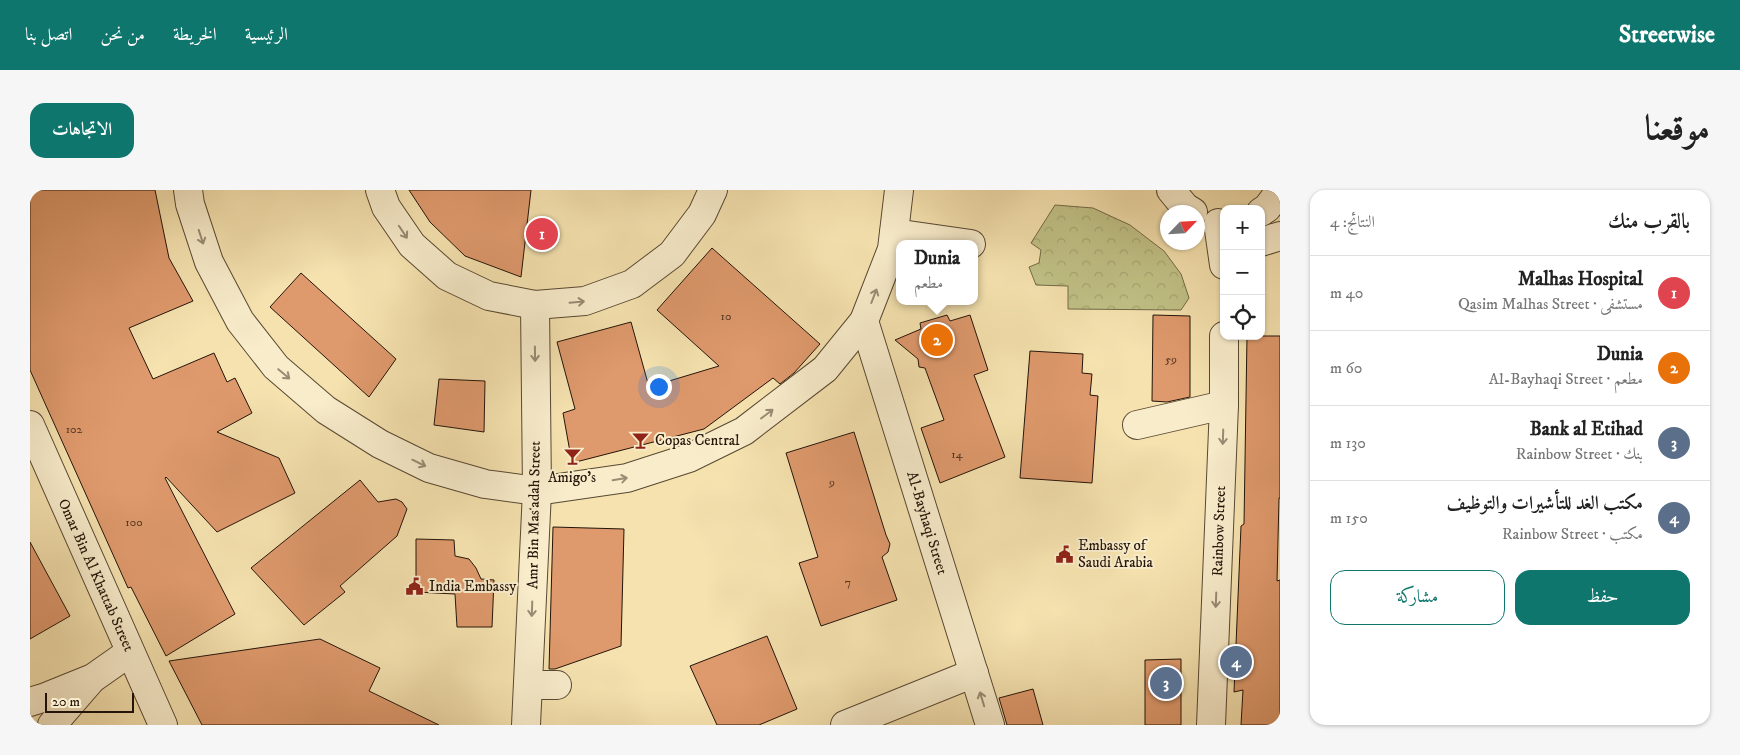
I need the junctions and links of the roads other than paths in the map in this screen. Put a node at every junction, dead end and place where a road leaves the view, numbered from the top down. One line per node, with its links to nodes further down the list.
1 (188, 190): 19 (street, one-way to 19)
2 (380, 190): 13 (street, one-way to 13)
3 (713, 190): 13 (street, one-way to 3)
4 (899, 190): 8 (street)
5 (1171, 190): 6 (street)
6 (1183, 205)
7 (1213, 221): 12 (street)
8 (894, 233): 10 (street); 14 (street, one-way to 8)
9 (1280, 236): 11 (street)
10 (944, 240)
11 (1265, 241)
12 (1220, 250)
13 (534, 305): 19 (street, Amr Bin Masʻadah Street, one-way to 19)
14 (864, 321): 19 (street, one-way to 14); 21 (street, Al-Bayhaqi Street)
15 (1224, 340): 16 (street, Rainbow Street)
16 (1224, 405): 18 (street); 31 (street, Rainbow Street, one-way to 31)
17 (30, 425): 20 (street, Omar Bin Al Khattab Street)
18 (1137, 425)
19 (537, 490): 23 (street, Amr Bin Masʻadah Street, one-way to 23)
20 (130, 652): 22 (street); 27 (street, Omar Bin Al Khattab Street)
21 (974, 673): 29 (street); 30 (street, Al-Bayhaqi Street, one-way to 21)
22 (93, 678): 25 (street); 26 (street)
23 (528, 685): 24 (street); 28 (street, Amr Bin Masʻadah Street)
24 (557, 685)
25 (30, 702)
26 (52, 725)
27 (163, 725)
28 (526, 725)
29 (845, 725)
30 (990, 725)
31 (1211, 725)

